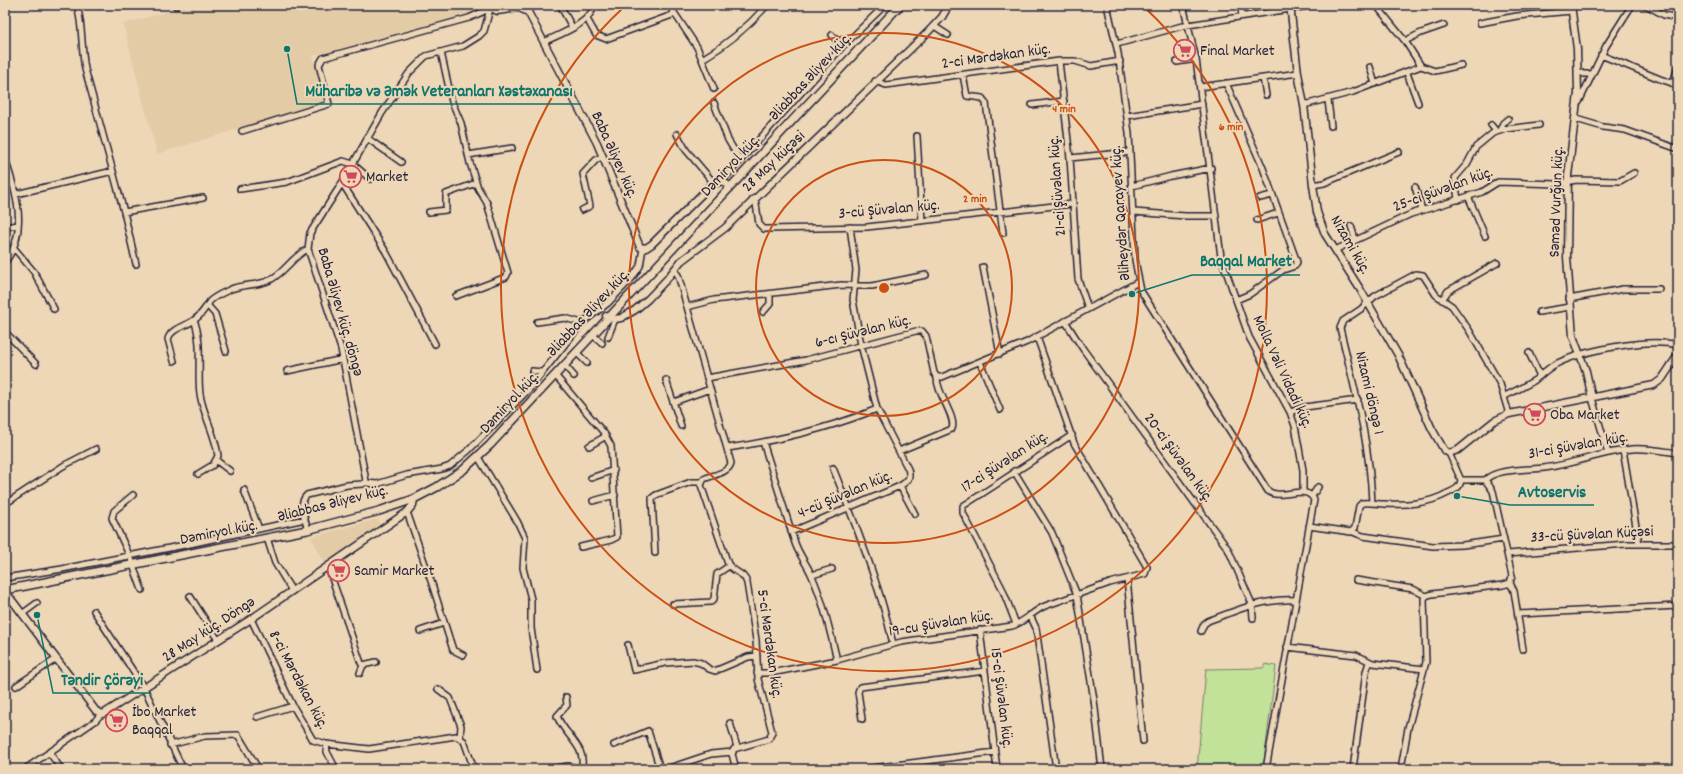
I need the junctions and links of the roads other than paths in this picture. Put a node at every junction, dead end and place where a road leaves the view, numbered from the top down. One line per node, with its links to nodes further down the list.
1 (77, 5): 90 (street)
2 (560, 5): 28 (street)
3 (595, 5): 23 (street)
4 (669, 5): 20 (street)
5 (768, 5): 37 (street)
6 (884, 5): 34 (street, Dəmiryol küç.)
7 (896, 5): 98 (main road, Əliabbas Əliyev küç.)
8 (900, 5): 154 (main road, Dəmiryol küç.)
9 (949, 5): 27 (street, 28 May küçəsi)
10 (1108, 5): 33 (street, Əliheydər Qarayev küç.)
11 (1183, 5): 25 (street, Molla Vəli Vidadi küç.)
12 (1240, 5): 21 (street)
13 (1315, 5): 18 (street)
14 (1376, 5): 31 (street)
15 (1632, 5): 36 (street)
16 (1646, 5): 22 (street)
17 (488, 7): 32 (street, Baba Əliyev küç.); 35 (street, Baba Əliyev küç. döngə); 74 (street)
18 (1290, 7): 21 (street); 47 (street, Nizami küç.)
19 (1571, 8): 24 (street); 46 (street, Səməd Vurğun küç.)
20 (675, 14): 23 (street); 37 (street)
21 (1242, 15): 25 (street)
22 (1673, 17)
23 (587, 19): 28 (street)
24 (1480, 22)
25 (1188, 25): 33 (street); 38 (street, Molla Vəli Vidadi küç.)
26 (1444, 25): 31 (street)
27 (934, 26): 30 (street); 52 (street, 28 May küçəsi)
28 (572, 27): 32 (street)
29 (832, 35): 34 (street)
30 (948, 35)
31 (1405, 41): 43 (street)
32 (544, 42): 83 (street, Baba Əliyev küç.)
33 (1117, 44): 40 (street, Əliheydər Qarayev küç.)
34 (842, 47): 86 (street, Dəmiryol küç.)
35 (441, 52): 77 (street, Baba Əliyev küç. döngə); 82 (street)
36 (1602, 55): 49 (street); 55 (street)
37 (702, 58): 57 (street)
38 (1196, 59): 41 (street); 56 (street, Molla Vəli Vidadi küç.)
39 (1059, 61): 40 (street, 2-ci Mərdəkan küç.); 50 (street, 2-ci Mərdəkan küç.); 59 (street, 21-ci Şüvəlan küç.)
40 (1120, 61): 67 (street, Əliheydər Qarayev küç.)
41 (1177, 62)
42 (1461, 65): 43 (street)
43 (1421, 66): 48 (street)
44 (1678, 66): 55 (street)
45 (1370, 68): 54 (street)
46 (1578, 71): 49 (street); 66 (street, Səməd Vurğun küç.)
47 (1298, 73): 51 (street); 65 (street, Nizami küç.)
48 (1407, 73): 54 (street); 61 (street)
49 (1591, 74): 66 (street)
50 (963, 75): 52 (street, 2-ci Mərdəkan küç.); 115 (street)
51 (1263, 78): 53 (street); 58 (street)
52 (876, 81): 108 (street, 28 May küçəsi)
53 (1226, 83): 56 (street); 104 (street)
54 (1375, 84): 60 (street)
55 (1676, 84)
56 (1200, 87): 63 (street, Molla Vəli Vidadi küç.)
57 (714, 88)
58 (1266, 95)
59 (1064, 100): 64 (street); 84 (street, 21-ci Şüvəlan küç.)
60 (1328, 100): 65 (street); 72 (street)
61 (1418, 102)
62 (714, 103): 86 (street)
63 (1202, 104): 67 (street); 89 (street, Molla Vəli Vidadi küç.)
64 (1032, 105)
65 (1304, 105): 99 (street, Nizami küç.)
66 (1577, 106): 69 (street, Səməd Vurğun küç.)
67 (1127, 116): 80 (street, Əliheydər Qarayev küç.)
68 (1508, 119): 73 (street)
69 (1576, 120): 79 (street); 94 (street, Səməd Vurğun küç.)
70 (1491, 124): 73 (street)
71 (1539, 124): 73 (street)
72 (1331, 126)
73 (1498, 130): 109 (street)
74 (242, 131)
75 (677, 134): 97 (street)
76 (917, 136): 120 (street)
77 (367, 138): 87 (street); 88 (street, Baba Əliyev küç. döngə)
78 (512, 148): 82 (street)
79 (1678, 149)
80 (1130, 152): 84 (street); 100 (street, Əliheydər Qarayev küç.)
81 (1399, 152): 99 (street)
82 (468, 155): 96 (street)
83 (603, 156): 111 (street); 129 (street, Baba Əliyev küç.)
84 (1070, 158): 110 (street, 21-ci Şüvəlan küç.)
85 (5, 159): 103 (street)
86 (740, 160): 93 (street, Dəmiryol küç.)
87 (401, 162)
88 (353, 164): 92 (street); 95 (street, Baba Əliyev küç. döngə); 102 (street)
89 (1211, 168): 100 (street); 118 (street, Molla Vəli Vidadi küç.)
90 (113, 170): 103 (street); 113 (street)
91 (1634, 173): 94 (street, 25-ci Şüvəlan küç.)
92 (370, 179)
93 (722, 181): 97 (street); 98 (street)
94 (1568, 182): 105 (street, 25-ci Şüvəlan küç.); 143 (street, Səməd Vurğun küç.)
95 (342, 183): 130 (street, Baba Əliyev küç. döngə); 164 (street)
96 (476, 183): 114 (street); 142 (street)
97 (714, 183): 129 (street)
98 (728, 185): 154 (main road, Əliabbas Əliyev küç.)
99 (1313, 185): 131 (street, Nizami küç.)
100 (1132, 186): 116 (street, Əliheydər Qarayev küç.)
101 (1415, 187): 112 (street)
102 (240, 189)
103 (16, 194): 121 (street)
104 (1272, 194): 107 (street); 117 (street)
105 (1468, 196): 109 (street, 25-ci Şüvəlan küç.); 126 (street)
106 (203, 198): 113 (street)
107 (1260, 198)
108 (753, 200): 124 (street, 3-cü Şüvəlan küç.); 136 (street, 28 May küçəsi)
109 (1458, 200): 112 (street, 25-ci Şüvəlan küç.)
110 (1072, 204): 115 (street, 3-cü Şüvəlan küç.); 150 (street, 21-ci Şüvəlan küç.)
111 (582, 210)
112 (1422, 210): 127 (street, 25-ci Şüvəlan küç.)
113 (124, 212): 134 (street)
114 (429, 212)
115 (1000, 212): 120 (street, 3-cü Şüvəlan küç.); 125 (street)
116 (1134, 212): 118 (street); 138 (street, Əliheydər Qarayev küç.)
117 (1278, 213): 119 (street); 144 (street)
118 (1216, 216): 144 (street, Molla Vəli Vidadi küç.)
119 (1257, 220)
120 (922, 221): 124 (street, 3-cü Şüvəlan küç.)
121 (18, 225): 123 (street); 128 (street)
122 (1351, 226): 127 (street)
123 (5, 227)
124 (850, 228): 139 (street, 4-cü Şüvəlan küç.)
125 (1003, 232)
126 (1485, 236)
127 (1355, 239): 131 (street, 25-ci Şüvəlan küç.)
128 (14, 248): 132 (street); 151 (street)
129 (642, 248): 158 (street, Dəmiryol küç.)
130 (308, 249): 147 (street); 173 (street, Baba Əliyev küç. döngə)
131 (1335, 250): 146 (street, Nizami küç.)
132 (5, 262)
133 (1497, 263): 145 (street)
134 (136, 264)
135 (983, 267): 170 (street)
136 (674, 270): 148 (street); 154 (street, 28 May küçəsi)
137 (926, 275): 139 (street)
138 (1138, 282): 150 (street); 224 (street, Əliheydər Qarayev küç.)
139 (854, 287): 141 (street); 165 (street, 4-cü Şüvəlan küç.)
140 (1659, 289): 143 (street)
141 (770, 294): 148 (street); 152 (street)
142 (456, 296)
143 (1569, 299): 149 (street, Səməd Vurğun küç.)
144 (1236, 300): 195 (street, Molla Vəli Vidadi küç.)
145 (1442, 300): 146 (street, Nizami döngə 1); 189 (street)
146 (1368, 302): 191 (street, Nizami döngə 1); 206 (street, Nizami küç.)
147 (208, 305): 155 (street); 167 (street)
148 (686, 307): 186 (street)
149 (1570, 307): 153 (street); 172 (street, Səməd Vurğun küç.)
150 (1088, 308): 156 (street)
151 (54, 309)
152 (763, 312)
153 (1538, 312)
154 (610, 318): 160 (main road, Dəmiryol küç.); 161 (street); 237 (main road, Əliabbas Əliyev küç.)
155 (194, 320): 174 (street); 210 (street)
156 (1065, 321): 162 (street); 267 (street, 20-ci Şüvəlan küç.)
157 (537, 322): 158 (street)
158 (582, 323): 181 (street, Dəmiryol küç.)
159 (5, 332): 177 (street)
160 (593, 335): 163 (street); 168 (main road, Dəmiryol küç.)
161 (608, 337)
162 (1037, 337): 170 (street); 198 (street, 19-cu Şüvəlan küç.)
163 (602, 343)
164 (435, 344)
165 (861, 345): 185 (street, 6-cı Şüvəlan küç.); 186 (street, 6-cı Şüvəlan küç.); 193 (street, 4-cü Şüvəlan küç.)
166 (1678, 345): 172 (street)
167 (226, 351)
168 (576, 352): 176 (street); 178 (main road, Dəmiryol küç.)
169 (1529, 353): 184 (street)
170 (1000, 354): 175 (street)
171 (1678, 355): 190 (street)
172 (1580, 356): 184 (street); 190 (street, Səməd Vurğun küç.)
173 (343, 359): 179 (street); 219 (street, Baba Əliyev küç. döngə)
174 (174, 361)
175 (980, 362): 185 (street); 194 (street)
176 (587, 363)
177 (36, 364)
178 (564, 365): 182 (main road, Dəmiryol küç.); 183 (street)
179 (287, 371)
180 (532, 371): 181 (street)
181 (542, 372): 219 (street, Dəmiryol küç.)
182 (555, 375): 199 (street); 209 (main road, Dəmiryol küç.)
183 (574, 376)
184 (1540, 376): 189 (street)
185 (937, 377): 205 (street)
186 (707, 378): 188 (street)
187 (666, 380): 192 (street)
188 (710, 389): 192 (street); 202 (street)
189 (1505, 396): 196 (street)
190 (1592, 398): 196 (street); 207 (street)
191 (1358, 400): 195 (street); 230 (street, Nizami döngə 1)
192 (674, 402): 197 (street)
193 (877, 409): 200 (street); 205 (street, 4-cü Şüvəlan küç.)
194 (1000, 410)
195 (1290, 412): 224 (street, Molla Vəli Vidadi küç.)
196 (1509, 414): 206 (street)
197 (681, 426)
198 (1072, 435): 214 (street, 17-ci Şüvəlan küç.); 254 (street, 19-cu Şüvəlan küç.)
199 (606, 436): 201 (street); 212 (street)
200 (763, 442): 202 (street); 239 (street)
201 (589, 446)
202 (728, 448): 220 (street)
203 (96, 449): 231 (street)
204 (1623, 450): 207 (street, 31-ci Şüvəlan küç.); 208 (street, 31-ci Şüvəlan küç.); 243 (street)
205 (899, 451): 221 (street, 4-cü Şüvəlan küç.)
206 (1449, 452): 217 (street)
207 (1608, 452): 218 (street, 31-ci Şüvəlan küç.)
208 (1678, 453)
209 (478, 457): 228 (main road, Dəmiryol küç.); 293 (street)
210 (217, 461): 213 (street); 215 (street)
211 (833, 468): 232 (street)
212 (614, 470): 216 (street); 226 (street)
213 (230, 471)
214 (1014, 472): 261 (street); 276 (street, 17-ci Şüvəlan küç.)
215 (198, 474)
216 (591, 478)
217 (1461, 480): 218 (street); 230 (street)
218 (1485, 480): 242 (street)
219 (366, 482): 235 (street)
220 (701, 482): 246 (street); 249 (street)
221 (900, 486): 232 (street, 4-cü Şüvəlan küç.); 234 (street)
222 (1318, 487): 227 (street)
223 (244, 490): 238 (street)
224 (1303, 492): 227 (street)
225 (133, 495): 248 (street)
226 (615, 495): 229 (street); 245 (street)
227 (1312, 496): 236 (street)
228 (414, 499): 233 (street, 28 May küç. Döngə); 241 (main road, Dəmiryol küç.)
229 (593, 501)
230 (1372, 503): 240 (street)
231 (5, 504)
232 (849, 508): 239 (street, 4-cü Şüvəlan küç.); 281 (street)
233 (407, 512): 250 (street, 28 May küç. Döngə); 275 (street)
234 (915, 514)
235 (305, 518): 237 (street); 238 (street)
236 (1309, 526): 240 (street); 264 (street)
237 (306, 527): 248 (main road, Əliabbas Əliyev küç.)
238 (259, 529): 248 (street)
239 (791, 532): 252 (street)
240 (1353, 532): 242 (street)
241 (267, 538): 248 (main road, Dəmiryol küç.); 260 (street)
242 (1504, 539): 247 (street)
243 (1639, 544): 244 (street, 33-cü Şüvəlan Küçəsi); 247 (street, 33-cü Şüvəlan Küçəsi)
244 (1678, 544)
245 (581, 547)
246 (655, 553)
247 (1508, 554): 256 (street)
248 (131, 561): 253 (street); 257 (main road, Əliabbas Əliyev küç.); 258 (main road, Dəmiryol küç.); 259 (street)
249 (729, 566): 266 (street); 286 (street, 5-ci Mərdəkan küç.)
250 (328, 567): 260 (street, 28 May küç. Döngə); 291 (street)
251 (832, 569): 252 (street)
252 (812, 575): 288 (street)
253 (5, 578)
254 (1127, 579): 261 (street, 19-cu Şüvəlan küç.); 307 (street)
255 (1356, 580): 263 (street)
256 (1510, 583): 263 (street); 271 (street)
257 (5, 586)
258 (5, 590): 270 (street)
259 (142, 590)
260 (292, 591): 274 (street, 28 May küç. Döngə)
261 (1077, 595): 272 (street, 19-cu Şüvəlan küç.); 329 (street)
262 (190, 596): 280 (street)
263 (1426, 596): 292 (street)
264 (1296, 600): 267 (street); 283 (street)
265 (37, 603): 270 (street)
266 (673, 604)
267 (1252, 604): 273 (street, 20-ci Şüvəlan küç.); 279 (street)
268 (1678, 606): 271 (street)
269 (94, 612): 298 (street)
270 (22, 614): 287 (street)
271 (1518, 614): 284 (street)
272 (1030, 615): 276 (street, 19-cu Şüvəlan küç.); 328 (street)
273 (1252, 618)
274 (251, 619): 280 (street, 28 May küç. Döngə); 301 (street, 8-ci Mərdəkan küç.)
275 (444, 623): 278 (street); 285 (street)
276 (1016, 624): 277 (street, 19-cu Şüvəlan küç.)
277 (980, 630): 281 (street, 19-cu Şüvəlan küç.); 294 (street, 15-ci Şüvəlan küç.)
278 (420, 631)
279 (1201, 631)
280 (218, 640): 298 (street, 28 May küç. Döngə)
281 (893, 644): 288 (street, 19-cu Şüvəlan küç.)
282 (628, 645): 286 (street)
283 (1287, 646): 290 (street); 330 (street)
284 (1523, 649)
285 (463, 655)
286 (757, 656): 296 (street, 5-ci Mərdəkan küç.)
287 (56, 659): 297 (street); 302 (street)
288 (837, 660): 296 (street, 19-cu Şüvəlan küç.)
289 (376, 662): 291 (street)
290 (1369, 662): 292 (street); 331 (street)
291 (363, 665): 295 (street)
292 (1424, 669): 332 (street)
293 (537, 670)
294 (985, 670): 304 (street); 314 (street, 15-ci Şüvəlan küç.)
295 (360, 673)
296 (757, 674): 311 (street, 5-ci Mərdəkan küç.)
297 (16, 686)
298 (144, 688): 302 (street, 28 May küç. Döngə); 309 (street)
299 (438, 689): 306 (street)
300 (566, 698): 322 (street)
301 (293, 706): 303 (street); 308 (street, 8-ci Mərdəkan küç.)
302 (101, 714): 312 (street)
303 (257, 717)
304 (862, 719)
305 (730, 723): 311 (street)
306 (460, 737): 308 (street, 8-ci Mərdəkan küç.); 320 (street)
307 (1143, 741)
308 (326, 744): 319 (street)
309 (170, 745): 315 (street); 318 (street)
310 (614, 745): 323 (street)
311 (737, 747): 313 (street)
312 (49, 752): 316 (street); 317 (street)
313 (733, 752): 324 (street); 325 (street)
314 (995, 752): 326 (street); 327 (street, 15-ci Şüvəlan küç.)
315 (256, 765)
316 (25, 769)
317 (61, 769)
318 (183, 769)
319 (336, 769)
320 (474, 769)
321 (550, 769): 322 (street)
322 (581, 769)
323 (660, 769)
324 (666, 769)
325 (736, 769)
326 (865, 769)
327 (997, 769)
328 (1056, 769)
329 (1102, 769)
330 (1266, 769)
331 (1353, 769)
332 (1400, 769)

